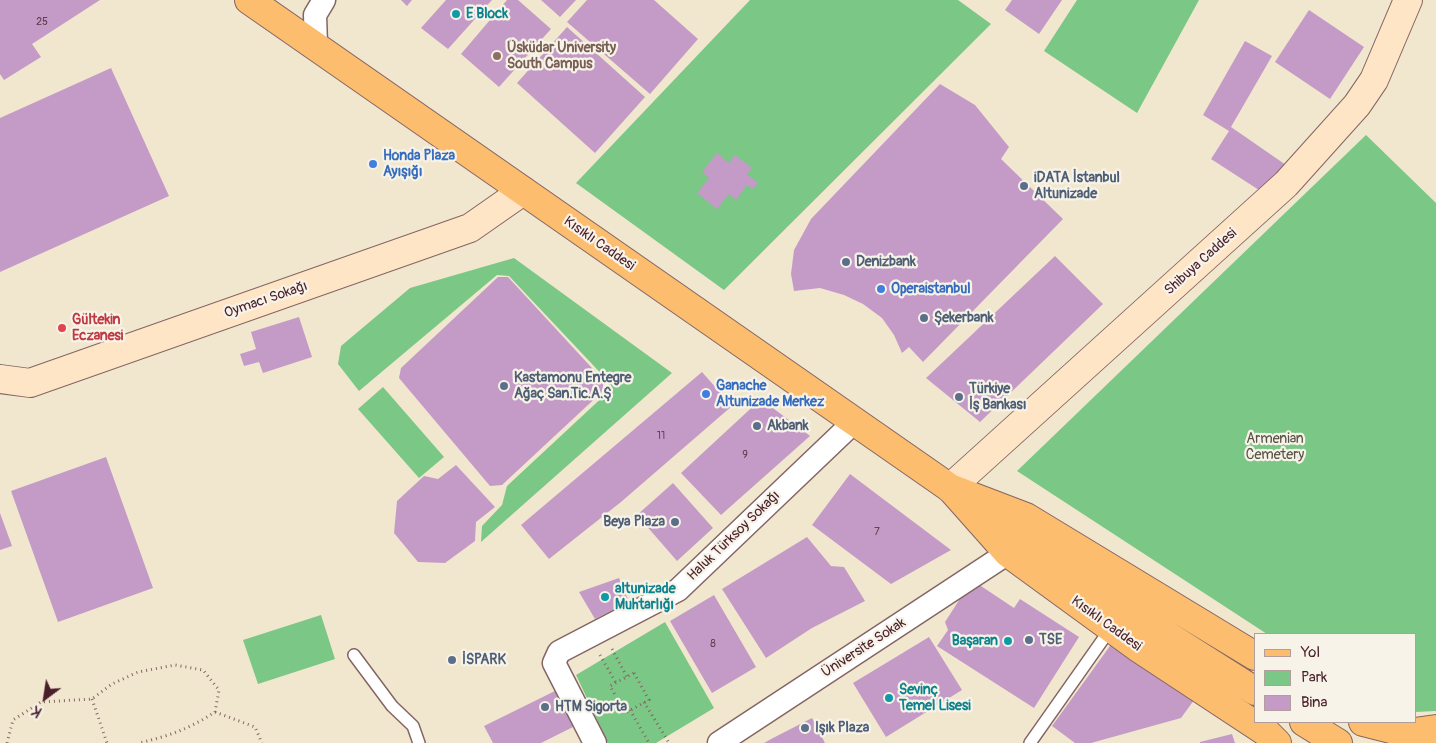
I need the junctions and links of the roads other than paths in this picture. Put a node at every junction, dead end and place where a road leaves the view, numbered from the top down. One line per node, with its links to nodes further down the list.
1 (249, 0): 4 (main road, Kısıklı Caddesi)
2 (324, 0): 4 (street)
3 (1408, 0): 8 (street, Shibuya Caddesi)
4 (316, 45): 5 (main road, Kısıklı Caddesi)
5 (523, 191): 6 (street, Oymacı Sokağı); 7 (main road, Kısıklı Caddesi)
6 (0, 379)
7 (853, 423): 8 (main road, Kısıklı Caddesi); 19 (street, Haluk Türksoy Sokağı)
8 (950, 488): 9 (main road, Kısıklı Caddesi); 12 (main road, Kısıklı Caddesi); 13 (main road)
9 (1008, 553): 10 (main road, Kısıklı Caddesi); 20 (street, Üniversite Sokak)
10 (1111, 628): 17 (main road, Kısıklı Caddesi); 21 (lane)
11 (354, 655): 18 (lane)
12 (1254, 655)
13 (1254, 689)
14 (1306, 723): 22 (main road)
15 (1367, 723): 16 (main road)
16 (1436, 729)
17 (1271, 739)
18 (419, 743)
19 (595, 743)
20 (719, 743)
21 (1030, 743)
22 (1338, 743)

